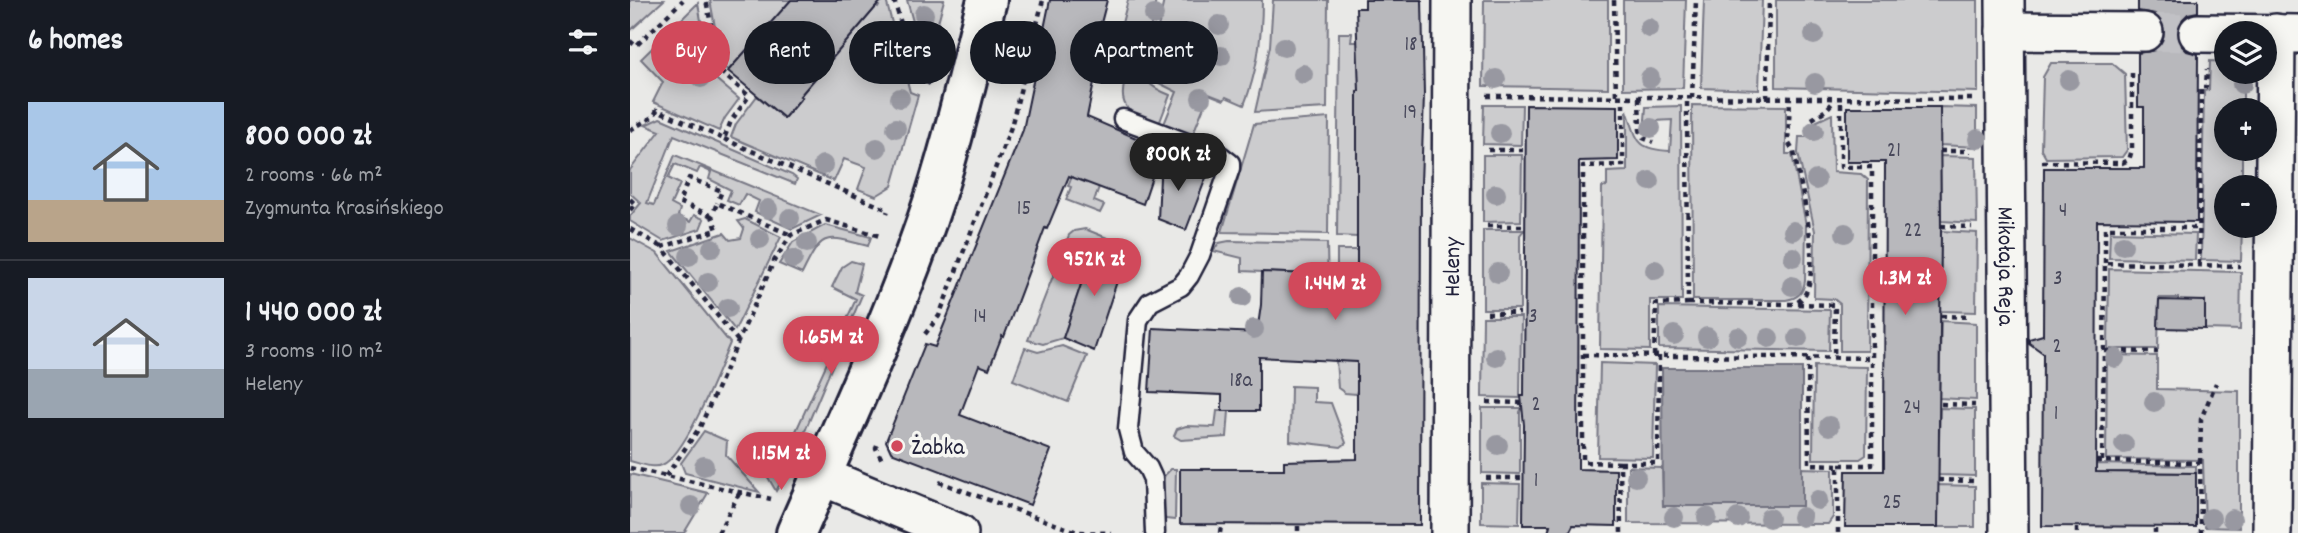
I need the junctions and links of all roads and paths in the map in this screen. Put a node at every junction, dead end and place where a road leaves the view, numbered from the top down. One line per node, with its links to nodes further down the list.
1 (683, 0): 13 (path)
2 (706, 0): 28 (path)
3 (894, 0): 11 (path)
4 (987, 0): 83 (street)
5 (1043, 0): 60 (path)
6 (1452, 0): 99 (street, Heleny)
7 (1614, 0): 17 (path)
8 (1696, 0): 20 (path)
9 (1769, 0): 21 (path)
10 (2005, 16): 14 (street); 102 (street, Mikołaja Reja)
11 (900, 21)
12 (2287, 33): 15 (street); 104 (street)
13 (630, 41)
14 (2138, 48): 34 (path)
15 (2202, 49): 46 (path)
16 (1477, 96): 17 (path)
17 (1616, 98): 18 (path)
18 (1623, 98): 19 (path); 64 (path)
19 (1639, 98): 20 (path); 29 (path)
20 (1690, 98): 21 (path); 54 (path)
21 (1768, 99): 22 (path)
22 (1790, 99): 24 (path); 55 (path)
23 (1983, 99): 24 (path)
24 (1838, 100): 26 (path); 68 (path)
25 (1123, 119): 96 (lane)
26 (1812, 119)
27 (630, 130): 28 (path)
28 (724, 139): 37 (path)
29 (1653, 142)
30 (1477, 150): 31 (path)
31 (1525, 150)
32 (1940, 150): 33 (path)
33 (1983, 152)
34 (2034, 162)
35 (630, 199): 38 (path)
36 (717, 203): 39 (path); 39 (path); 48 (path)
37 (874, 204)
38 (630, 210)
39 (712, 216): 50 (path)
40 (2105, 221): 45 (path)
41 (1476, 226): 42 (path)
42 (1523, 226)
43 (1941, 226): 44 (path)
44 (1983, 228)
45 (2105, 228): 46 (path); 51 (path)
46 (2199, 228): 52 (path)
47 (630, 229): 50 (path)
48 (791, 235): 49 (path); 61 (path)
49 (880, 236)
50 (662, 247): 61 (path)
51 (2105, 263): 52 (path); 62 (path)
52 (2199, 265): 53 (path)
53 (2248, 266)
54 (1688, 303): 55 (path); 65 (path)
55 (1793, 304): 67 (path)
56 (1476, 313): 57 (path)
57 (1520, 313)
58 (1941, 316): 59 (path)
59 (1973, 317)
60 (922, 337)
61 (738, 341): 82 (path)
62 (2104, 351): 63 (path); 76 (path)
63 (2158, 352)
64 (1583, 355): 65 (path); 78 (path)
65 (1657, 356): 66 (path); 78 (path)
66 (1808, 358): 67 (path); 80 (path)
67 (1834, 358): 68 (path)
68 (1871, 358): 80 (path)
69 (2216, 383): 79 (path)
70 (1475, 402): 71 (path)
71 (1522, 403)
72 (1941, 404): 73 (path)
73 (1983, 405)
74 (880, 435): 77 (path)
75 (2096, 461): 76 (path)
76 (2102, 461): 79 (path)
77 (883, 462)
78 (1620, 463): 100 (path)
79 (2200, 463): 103 (path)
80 (1838, 465): 101 (path)
81 (630, 468): 82 (path)
82 (666, 476): 89 (path)
83 (821, 476): 90 (street); 94 (street)
84 (1475, 478): 85 (path)
85 (1523, 478)
86 (1938, 480): 88 (path)
87 (935, 481): 95 (path)
88 (1983, 481)
89 (740, 492): 90 (path); 93 (path)
90 (787, 517)
91 (1221, 524): 97 (path)
92 (1298, 526): 98 (path)
93 (718, 533)
94 (960, 533)
95 (1111, 533)
96 (1155, 533)
97 (1220, 533)
98 (1298, 533)
99 (1450, 533)
100 (1621, 533)
101 (1838, 533)
102 (2009, 533)
103 (2201, 533)
104 (2272, 533)

